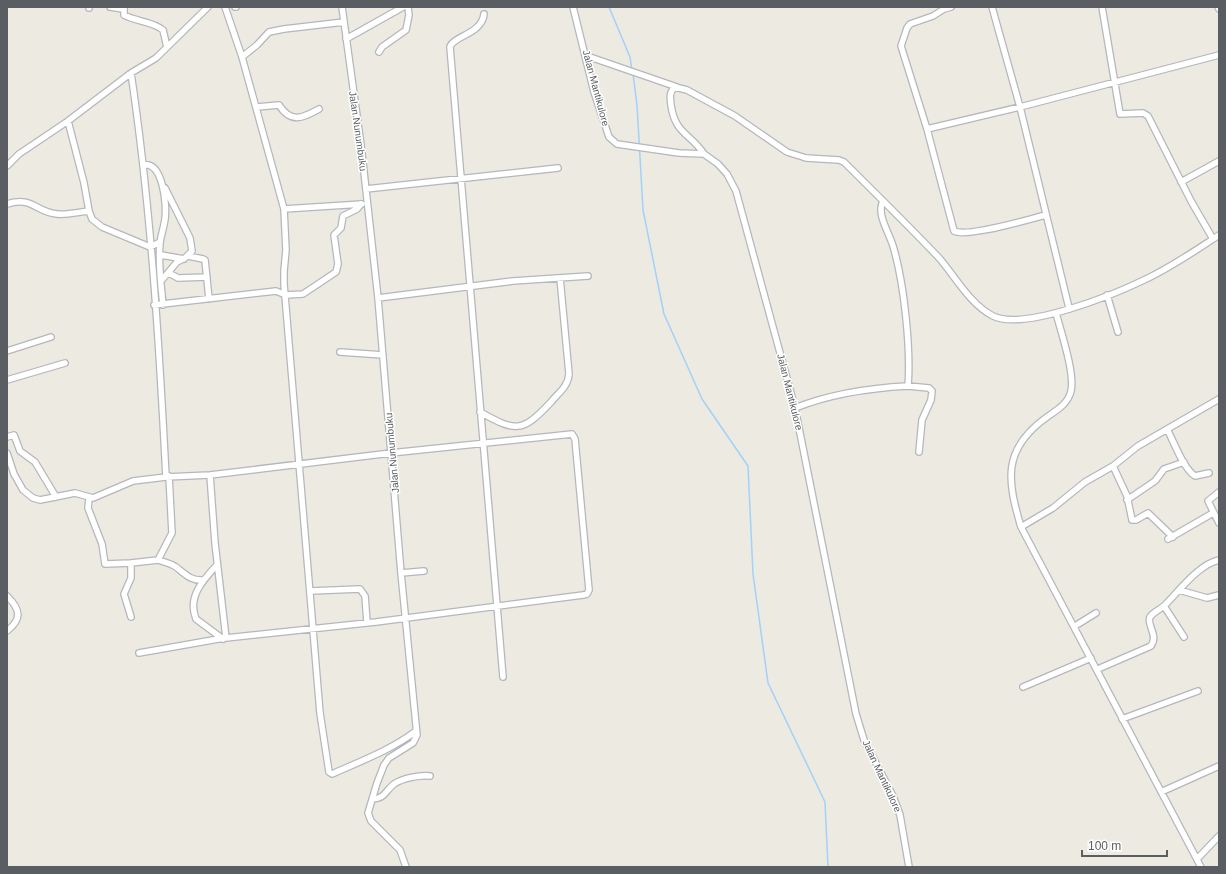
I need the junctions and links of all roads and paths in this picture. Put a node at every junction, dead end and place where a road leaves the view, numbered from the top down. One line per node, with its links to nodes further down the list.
1 (110, 7): 11 (street)
2 (208, 7): 15 (street)
3 (225, 7): 18 (street)
4 (342, 7): 13 (street, Jalan Nunumbuku)
5 (403, 7): 14 (street)
6 (408, 7): 16 (street)
7 (573, 7): 19 (street, Jalan Mantikulore)
8 (951, 7): 27 (street)
9 (992, 7): 24 (street)
10 (1102, 7): 21 (street)
11 (124, 8): 15 (street)
12 (484, 14): 33 (street)
13 (344, 22): 14 (street, Jalan Nunumbuku); 18 (street)
14 (346, 39): 36 (street, Jalan Nunumbuku)
15 (167, 47): 20 (street)
16 (379, 52)
17 (1219, 55): 21 (street)
18 (242, 56): 23 (street)
19 (587, 56): 22 (street); 28 (street, Jalan Mantikulore)
20 (131, 73): 26 (street); 30 (street)
21 (1114, 82): 24 (street); 35 (street)
22 (678, 87): 28 (street); 37 (street)
23 (257, 107): 25 (street); 41 (street)
24 (1020, 107): 27 (street); 43 (street)
25 (319, 109)
26 (68, 121): 31 (street); 42 (street)
27 (926, 129): 43 (street)
28 (704, 154): 73 (street, Jalan Mantikulore)
29 (1219, 161): 35 (street)
30 (144, 165): 34 (street); 47 (street)
31 (7, 166)
32 (558, 168): 33 (street)
33 (461, 179): 36 (street); 55 (street)
34 (161, 181): 46 (street); 49 (street)
35 (1181, 182): 45 (street)
36 (366, 189): 40 (street, Jalan Nunumbuku)
37 (883, 200): 63 (street); 71 (street)
38 (7, 204): 42 (street)
39 (361, 204): 40 (street); 41 (street); 56 (street)
40 (368, 204): 58 (street, Jalan Nunumbuku)
41 (284, 209): 56 (street)
42 (89, 211): 47 (street)
43 (1046, 215): 62 (street)
44 (1219, 235): 45 (street)
45 (1213, 239): 57 (street)
46 (160, 242): 47 (street); 48 (street)
47 (150, 247): 60 (street)
48 (161, 255): 49 (street); 54 (street)
49 (186, 258): 50 (street); 52 (street)
50 (169, 273): 52 (street); 54 (street)
51 (588, 276): 53 (street)
52 (207, 277): 59 (street)
53 (560, 278): 55 (street); 74 (street)
54 (161, 281): 61 (street)
55 (471, 286): 58 (street); 74 (street)
56 (286, 295): 59 (street); 82 (street)
57 (1107, 296): 62 (street); 64 (street)
58 (378, 298): 68 (street, Jalan Nunumbuku)
59 (209, 299): 61 (street)
60 (154, 305): 61 (street); 86 (street)
61 (163, 305)
62 (1069, 308): 63 (street)
63 (1056, 313): 93 (street)
64 (1118, 332)
65 (51, 337): 66 (street)
66 (7, 351)
67 (340, 352): 68 (street)
68 (383, 355): 80 (street, Jalan Nunumbuku)
69 (65, 362): 70 (street)
70 (7, 380)
71 (908, 386): 73 (street); 78 (street)
72 (1219, 399): 75 (street)
73 (795, 408): 131 (street, Jalan Mantikulore)
74 (480, 412): 77 (street)
75 (1167, 429): 81 (street); 83 (street)
76 (7, 437): 88 (street)
77 (483, 444): 80 (street); 105 (street); 105 (street)
78 (919, 452)
79 (7, 453): 88 (street)
80 (391, 453): 82 (street); 99 (street, Jalan Nunumbuku)
81 (1184, 462): 84 (street); 90 (street)
82 (300, 465): 85 (street); 102 (street)
83 (1113, 466): 90 (street); 93 (street)
84 (1209, 473)
85 (210, 475): 86 (street); 97 (street)
86 (167, 477): 89 (street); 94 (street)
87 (1219, 492): 91 (street)
88 (56, 497): 89 (street)
89 (89, 498): 96 (street)
90 (1127, 500): 91 (street)
91 (1213, 513): 92 (street)
92 (1219, 523)
93 (1021, 527): 111 (street)
94 (158, 560): 96 (street); 100 (street)
95 (1219, 560): 101 (street)
96 (131, 563): 108 (street)
97 (217, 565): 100 (street); 115 (street)
98 (424, 571): 99 (street)
99 (401, 573): 109 (street, Jalan Nunumbuku)
100 (204, 580): 115 (street)
101 (1179, 590): 103 (street); 106 (street)
102 (310, 591): 110 (street); 112 (street)
103 (1219, 595)
104 (7, 596): 113 (street)
105 (497, 606): 109 (street); 119 (street)
106 (1164, 606): 114 (street); 118 (street)
107 (1096, 613): 111 (street)
108 (131, 617)
109 (406, 618): 110 (street); 123 (street, Jalan Nunumbuku)
110 (367, 622): 112 (street)
111 (1075, 626): 117 (street)
112 (313, 628): 115 (street); 123 (street)
113 (7, 631)
114 (1184, 637)
115 (225, 638): 116 (street)
116 (139, 653)
117 (1091, 658): 118 (street); 120 (street)
118 (1098, 669): 122 (street)
119 (503, 677)
120 (1023, 687)
121 (1198, 691): 122 (street)
122 (1122, 719): 126 (street)
123 (416, 731): 127 (street)
124 (1219, 766): 126 (street)
125 (430, 776): 127 (street)
126 (1161, 792): 129 (street)
127 (372, 799): 130 (street)
128 (1219, 836): 129 (street)
129 (1197, 859): 132 (street)
130 (406, 867)
131 (909, 867)
132 (1201, 867)

